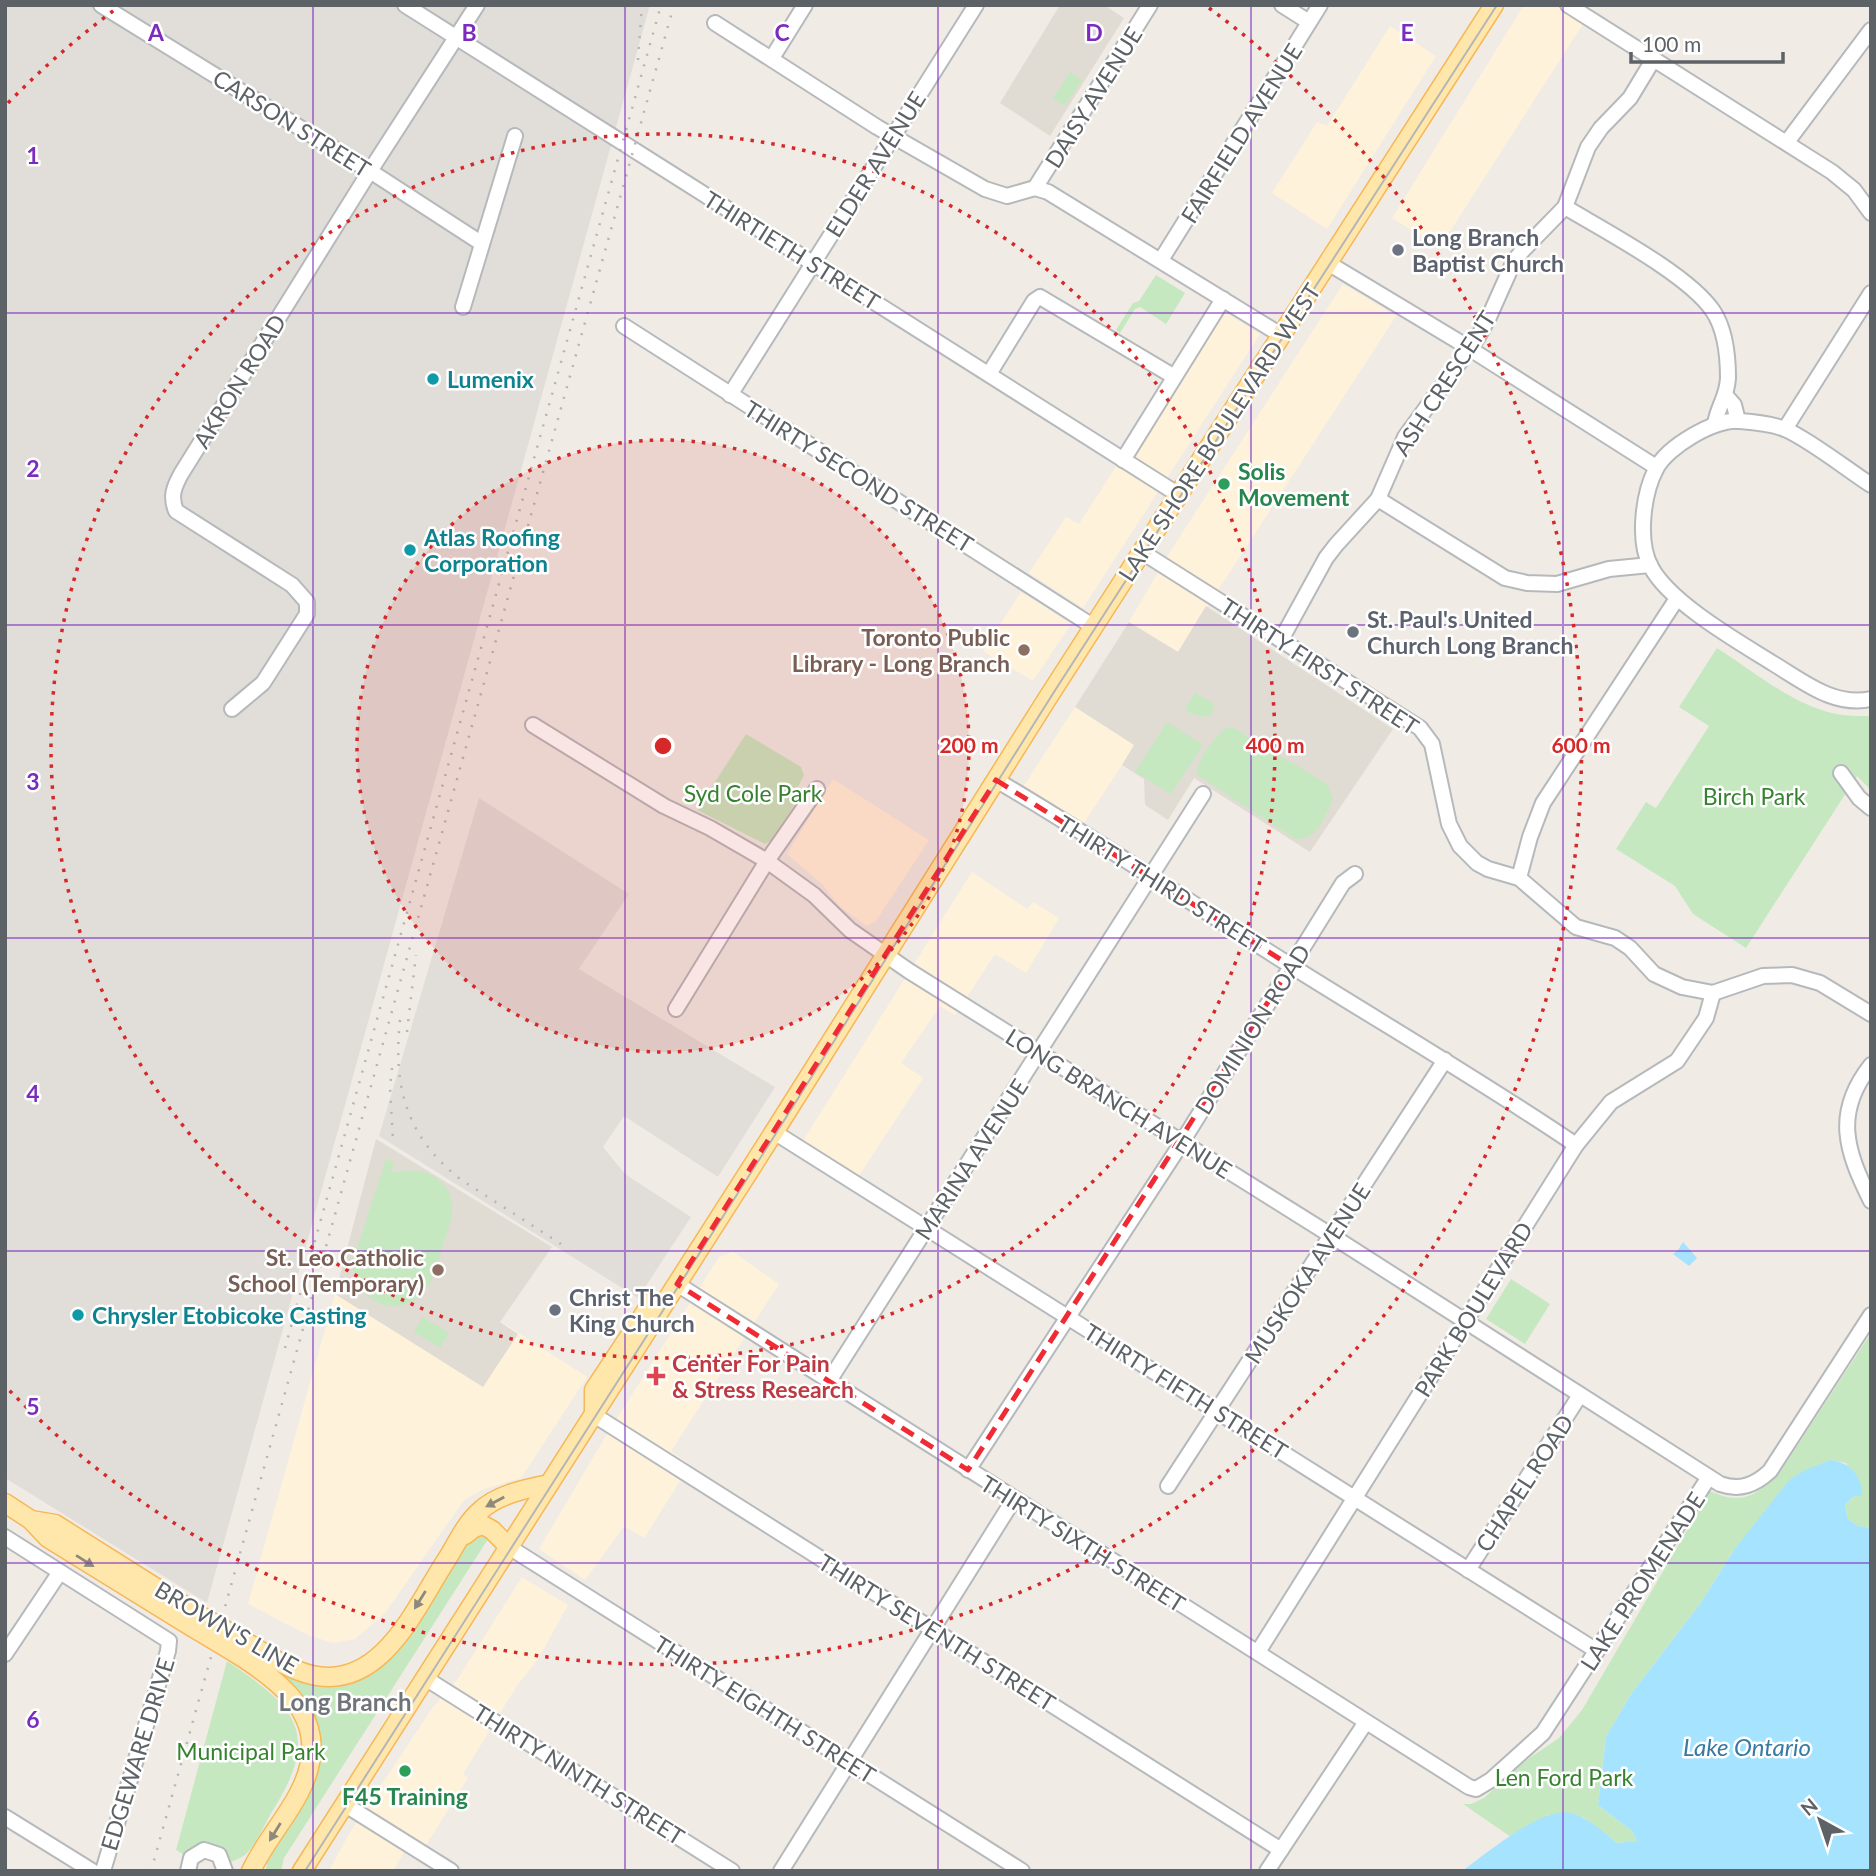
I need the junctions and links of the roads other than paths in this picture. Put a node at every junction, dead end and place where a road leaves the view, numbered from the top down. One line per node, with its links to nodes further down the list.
1 (101, 5): 20 (street, CARSON STREET)
2 (405, 5): 14 (street, THIRTIETH STREET)
3 (477, 5): 14 (street, AKRON ROAD)
4 (805, 5): 15 (street)
5 (975, 5): 18 (street, ELDER AVENUE)
6 (1150, 5): 21 (street, DAISY AVENUE)
7 (1282, 5): 11 (street)
8 (1320, 5): 11 (street, FAIRFIELD AVENUE)
9 (1494, 5): 26 (main road, LAKE SHORE BOULEVARD WEST)
10 (1568, 5): 16 (street)
11 (1309, 22): 25 (street, FAIRFIELD AVENUE)
12 (715, 23): 15 (street)
13 (1871, 30): 19 (street)
14 (457, 37): 20 (street, AKRON ROAD); 27 (street, THIRTIETH STREET)
15 (772, 58): 18 (street)
16 (1653, 60): 19 (street); 22 (street, ASH CRESCENT)
17 (515, 136): 24 (street)
18 (892, 136): 21 (street); 27 (street, ELDER AVENUE)
19 (1787, 142): 23 (street)
20 (370, 171): 24 (street, CARSON STREET); 52 (street, AKRON ROAD)
21 (1035, 188): 25 (street)
22 (1565, 206): 33 (street, ASH CRESCENT); 37 (street)
23 (1871, 214)
24 (481, 243): 30 (street)
25 (1161, 260): 29 (street)
26 (1328, 263): 32 (main road, LAKE SHORE BOULEVARD WEST); 33 (street)
27 (813, 264): 34 (street, THIRTIETH STREET); 36 (street, ELDER AVENUE)
28 (1871, 293): 40 (street)
29 (1223, 299): 32 (street); 35 (street)
30 (463, 307)
31 (624, 326): 36 (street, THIRTY SECOND STREET)
32 (1281, 335): 44 (main road, LAKE SHORE BOULEVARD WEST)
33 (1469, 349): 42 (street); 45 (street, ASH CRESCENT)
34 (989, 374): 35 (street); 41 (street, THIRTIETH STREET)
35 (1173, 376): 41 (street)
36 (730, 395): 49 (street, THIRTY SECOND STREET)
37 (1726, 396): 38 (street); 39 (street)
38 (1738, 421): 39 (street); 40 (street)
39 (1716, 424): 42 (street)
40 (1785, 429): 43 (street)
41 (1123, 460): 44 (street, THIRTIETH STREET)
42 (1656, 467): 47 (street)
43 (1871, 485)
44 (1179, 495): 46 (main road, LAKE SHORE BOULEVARD WEST)
45 (1378, 499): 47 (street); 50 (street, ASH CRESCENT)
46 (1142, 552): 49 (main road, LAKE SHORE BOULEVARD WEST); 50 (street, THIRTY FIRST STREET)
47 (1650, 565): 48 (street)
48 (1676, 600): 51 (street); 62 (street)
49 (1094, 627): 55 (main road, LAKE SHORE BOULEVARD WEST)
50 (1281, 640): 62 (street, THIRTY FIRST STREET)
51 (1871, 699)
52 (232, 709)
53 (533, 724): 59 (street, LONG BRANCH AVENUE)
54 (1841, 773): 58 (street)
55 (996, 780): 61 (street, THIRTY THIRD STREET); 63 (main road, LAKE SHORE BOULEVARD WEST)
56 (817, 789): 59 (street)
57 (1203, 794): 61 (street, MARINA AVENUE)
58 (1871, 808)
59 (767, 861): 63 (street, LONG BRANCH AVENUE); 66 (street)
60 (1355, 874): 64 (street, DOMINION ROAD)
61 (1152, 875): 64 (street, THIRTY THIRD STREET); 68 (street, MARINA AVENUE)
62 (1519, 877): 65 (street, THIRTY FIRST STREET)
63 (886, 955): 68 (street, LONG BRANCH AVENUE); 71 (main road, LAKE SHORE BOULEVARD WEST)
64 (1291, 966): 69 (street, THIRTY THIRD STREET); 72 (street, DOMINION ROAD)
65 (1713, 993): 67 (street); 73 (street, PARK BOULEVARD)
66 (676, 1009)
67 (1871, 1014)
68 (1040, 1052): 72 (street, LONG BRANCH AVENUE); 75 (street, MARINA AVENUE)
69 (1445, 1060): 73 (street, THIRTY THIRD STREET); 76 (street, MUSKOKA AVENUE)
70 (1871, 1065): 74 (street)
71 (774, 1132): 75 (street, THIRTY FIFTH STREET); 77 (main road, LAKE SHORE BOULEVARD WEST)
72 (1182, 1143): 76 (street, LONG BRANCH AVENUE); 79 (street, DOMINION ROAD)
73 (1576, 1145): 80 (street, PARK BOULEVARD)
74 (1871, 1201)
75 (926, 1227): 79 (street, THIRTY FIFTH STREET); 81 (street, MARINA AVENUE)
76 (1332, 1236): 80 (street, LONG BRANCH AVENUE); 83 (street, MUSKOKA AVENUE)
77 (681, 1278): 81 (street, THIRTY SIXTH STREET); 84 (main road, LAKE SHORE BOULEVARD WEST)
78 (1871, 1315): 86 (street, LAKE PROMENADE)
79 (1068, 1317): 83 (street, THIRTY FIFTH STREET); 85 (street, DOMINION ROAD)
80 (1464, 1322): 82 (street, LONG BRANCH AVENUE); 89 (street, PARK BOULEVARD)
81 (829, 1381): 85 (street, THIRTY SIXTH STREET)
82 (1580, 1395): 86 (street, LONG BRANCH AVENUE); 96 (street, CHAPEL ROAD)
83 (1216, 1410): 88 (street, MUSKOKA AVENUE); 89 (street, THIRTY FIFTH STREET)
84 (594, 1415): 87 (main road, LAKE SHORE BOULEVARD WEST); 92 (main road, LAKE SHORE BOULEVARD WEST); 98 (street, THIRTY SEVENTH STREET)
85 (968, 1470): 90 (street, THIRTY SIXTH STREET)
86 (1709, 1477): 100 (street, LAKE PROMENADE)
87 (549, 1484): 92 (main road, LAKE SHORE BOULEVARD WEST); 94 (main road, BROWN'S LINE, one-way to 94)
88 (1168, 1486)
89 (1356, 1498): 96 (street, THIRTY FIFTH STREET); 101 (street, PARK BOULEVARD)
90 (1014, 1499): 98 (street); 101 (street, THIRTY SIXTH STREET)
91 (5, 1503): 99 (main road, BROWN'S LINE, bridge)
92 (522, 1527): 95 (main road, LAKE SHORE BOULEVARD WEST)
93 (5, 1537): 97 (street)
94 (457, 1543): 95 (main road, BROWN'S LINE); 99 (main road, BROWN'S LINE, one-way to 99)
95 (509, 1547): 103 (main road, LAKE SHORE BOULEVARD WEST); 105 (street, THIRTY EIGHTH STREET)
96 (1468, 1570): 100 (street, THIRTY FIFTH STREET)
97 (60, 1572): 102 (street); 112 (street, EDGEWARE DRIVE)
98 (933, 1629): 105 (street); 109 (street, THIRTY SEVENTH STREET)
99 (239, 1647): 110 (main road, BROWN'S LINE, one-way to 110)
100 (1597, 1651): 106 (street, LAKE PROMENADE)
101 (1258, 1652): 104 (street, THIRTY SIXTH STREET)
102 (5, 1654)
103 (425, 1678): 107 (main road, LAKE SHORE BOULEVARD WEST); 117 (street, THIRTY NINTH STREET)
104 (1366, 1722): 106 (street, THIRTY SIXTH STREET); 109 (street)
105 (849, 1762): 118 (street); 119 (street, THIRTY EIGHTH STREET)
106 (1491, 1780)
107 (344, 1804): 115 (main road, LAKE SHORE BOULEVARD WEST); 116 (street)
108 (5, 1817): 111 (street)
109 (1281, 1850): 120 (street)
110 (256, 1867)
111 (92, 1871)
112 (103, 1871)
113 (187, 1871): 114 (street)
114 (225, 1871)
115 (302, 1871)
116 (451, 1871)
117 (732, 1871)
118 (781, 1871)
119 (1022, 1871)
120 (1267, 1871)

